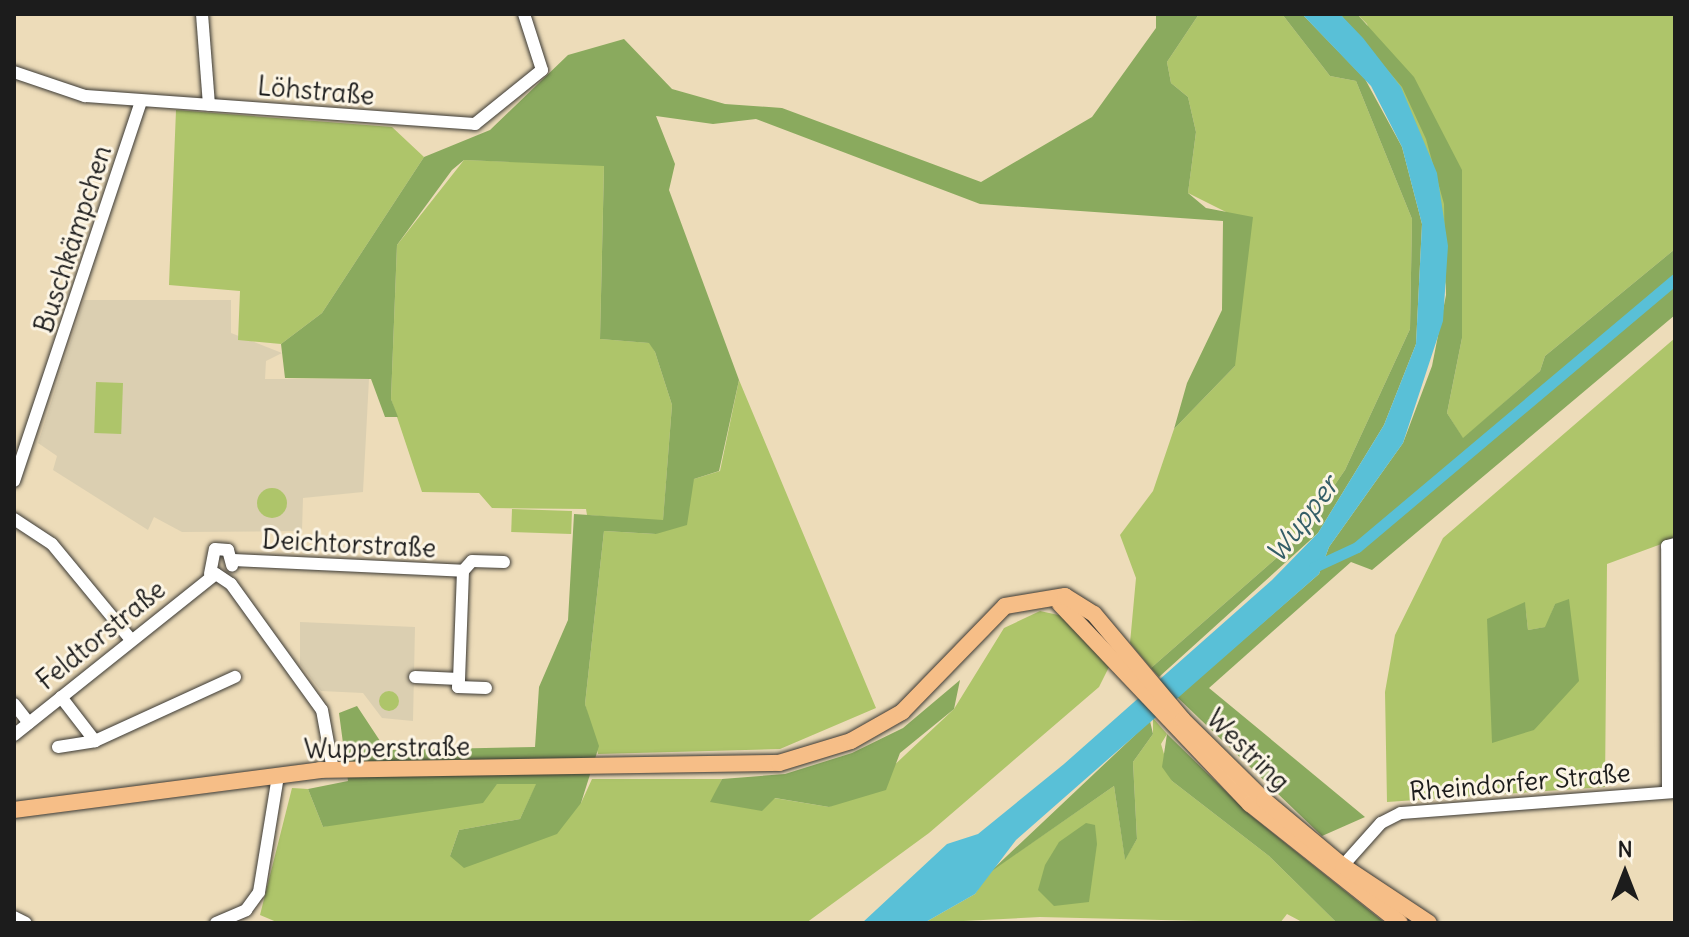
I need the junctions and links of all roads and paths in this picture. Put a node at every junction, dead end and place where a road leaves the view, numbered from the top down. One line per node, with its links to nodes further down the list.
1 (202, 14): 5 (street)
2 (524, 14): 5 (street, Löhstraße)
3 (14, 72): 4 (street, Löhstraße)
4 (141, 102): 5 (street, Löhstraße); 6 (street, Buschkämpchen)
5 (209, 105)
6 (14, 481)
7 (14, 519): 14 (street)
8 (1671, 545): 13 (street)
9 (233, 560): 11 (street, Deichtorstraße); 12 (street); 12 (street, Deichtorstraße)
10 (504, 562): 11 (street, Deichtorstraße)
11 (463, 571): 17 (street, Deichtorstraße)
12 (218, 575): 14 (street, Feldtorstraße); 26 (street)
13 (1671, 628): 28 (street)
14 (131, 640): 19 (street, Feldtorstraße)
15 (235, 677): 23 (street)
16 (415, 677): 17 (street)
17 (459, 679): 18 (street)
18 (486, 688)
19 (61, 697): 21 (street, Feldtorstraße); 23 (street)
20 (14, 704): 21 (street)
21 (29, 723): 22 (street, Feldtorstraße)
22 (14, 735)
23 (95, 741): 24 (street)
24 (58, 747)
25 (762, 766): 26 (main road, Wupperstraße); 30 (main road, Westring)
26 (333, 770): 27 (main road, Wupperstraße)
27 (278, 776): 29 (main road, Wupperstraße); 33 (street)
28 (1672, 792): 30 (street, Rheindorfer Straße)
29 (14, 810)
30 (1339, 871): 34 (main road); 35 (main road, Westring)
31 (14, 917): 32 (street)
32 (26, 923)
33 (216, 923)
34 (1400, 923)
35 (1429, 923)

